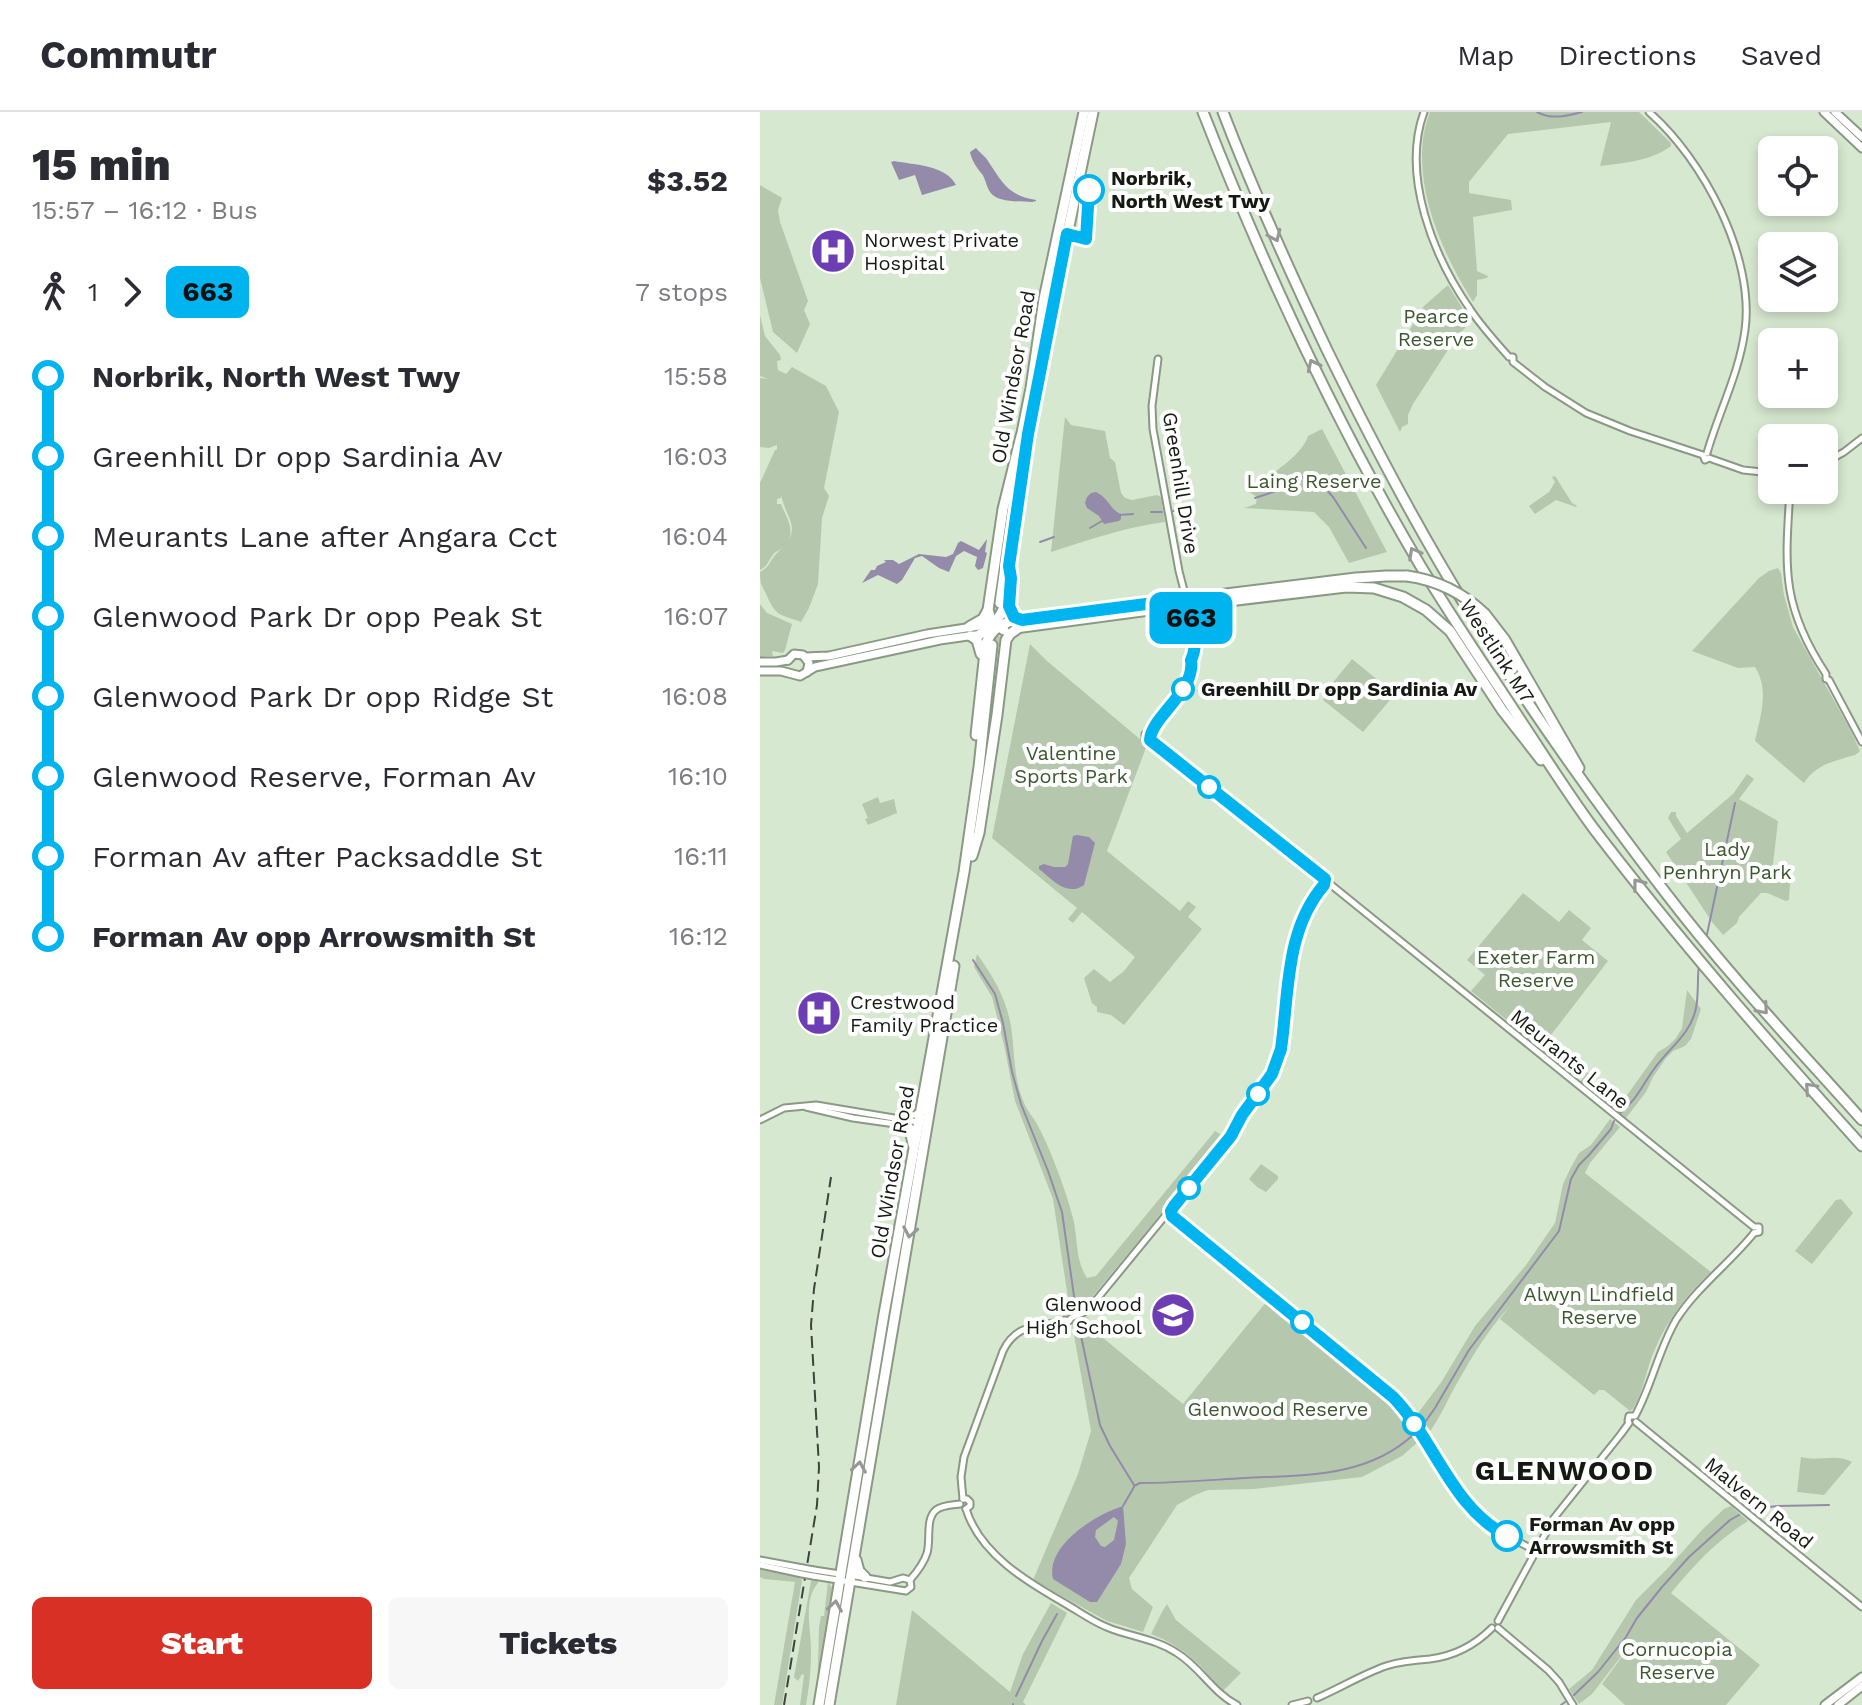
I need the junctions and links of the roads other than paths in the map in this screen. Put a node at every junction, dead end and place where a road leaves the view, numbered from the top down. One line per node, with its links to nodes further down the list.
1 (1084, 112): 11 (highway, Old Windsor Road)
2 (1093, 112): 11 (highway, Old Windsor Road)
3 (1203, 112): 39 (highway, Westlink M7, one-way to 3)
4 (1223, 112): 40 (highway, Westlink M7, one-way to 40)
5 (1424, 112): 15 (street)
6 (1649, 112): 15 (street)
7 (1824, 112): 10 (main road)
8 (1835, 112): 9 (main road)
9 (1862, 137)
10 (1862, 148)
11 (1062, 229): 13 (highway, Old Windsor Road)
12 (1158, 359): 20 (street, Greenhill Drive)
13 (1024, 435): 13 (highway, Old Windsor Road); 19 (highway); 22 (highway)
14 (1862, 438): 16 (street)
15 (1706, 455): 17 (street)
16 (1838, 455)
17 (1758, 472)
18 (1789, 504): 38 (street)
19 (1009, 566): 24 (highway); 25 (highway)
20 (1186, 603): 21 (highway); 23 (street, Greenhill Drive); 24 (main road); 40 (highway, bridge)
21 (1203, 605): 23 (highway); 39 (highway)
22 (988, 610): 25 (highway); 26 (highway)
23 (1191, 620): 37 (street, Greenhill Drive)
24 (1017, 623): 25 (highway); 27 (highway)
25 (994, 628): 26 (highway); 27 (highway); 36 (highway)
26 (973, 633): 28 (main road); 30 (main road); 36 (highway)
27 (998, 648): 41 (highway, Old Windsor Road)
28 (829, 656): 29 (main road); 30 (main road)
29 (805, 657): 31 (main road); 34 (main road)
30 (854, 659): 34 (main road)
31 (788, 660): 32 (main road); 35 (main road)
32 (760, 662)
33 (760, 671): 35 (main road)
34 (807, 672): 35 (main road)
35 (790, 673)
36 (982, 673): 41 (highway)
37 (1150, 737): 42 (street, Meurants Lane)
38 (1862, 742)
39 (1592, 826): 48 (highway, Westlink M7, one-way to 39)
40 (1627, 842): 45 (highway, Westlink M7, one-way to 45)
41 (969, 857): 43 (highway, Old Windsor Road); 47 (highway, Old Windsor Road)
42 (1326, 883): 50 (street); 51 (street, Meurants Lane)
43 (921, 1111): 46 (street); 47 (highway, Old Windsor Road)
44 (760, 1120): 46 (street)
45 (1862, 1120)
46 (898, 1121): 47 (street); 49 (highway)
47 (922, 1125): 49 (highway, Old Windsor Road); 54 (highway, Old Windsor Road, one-way to 54)
48 (1862, 1146)
49 (915, 1147): 57 (highway, Old Windsor Road, one-way to 49)
50 (1170, 1214): 52 (street); 53 (street)
51 (1633, 1421): 53 (street); 61 (street, Malvern Road)
52 (963, 1504): 59 (street); 67 (street)
53 (1536, 1551): 62 (street)
54 (855, 1557): 56 (highway); 57 (highway, Old Windsor Road)
55 (760, 1562): 57 (street, bridge)
56 (865, 1577): 57 (street); 58 (street)
57 (846, 1578): 60 (street); 65 (highway, Old Windsor Road, one-way to 57); 66 (highway, Old Windsor Road)
58 (899, 1580): 59 (street); 60 (street)
59 (910, 1580): 60 (street)
60 (901, 1590)
61 (1862, 1607)
62 (1496, 1626): 68 (street); 69 (street)
63 (1862, 1677): 70 (main road)
64 (1862, 1686): 71 (main road)
65 (819, 1705)
66 (829, 1705)
67 (1237, 1705)
68 (1292, 1705)
69 (1573, 1705)
70 (1825, 1705)
71 (1838, 1705)

